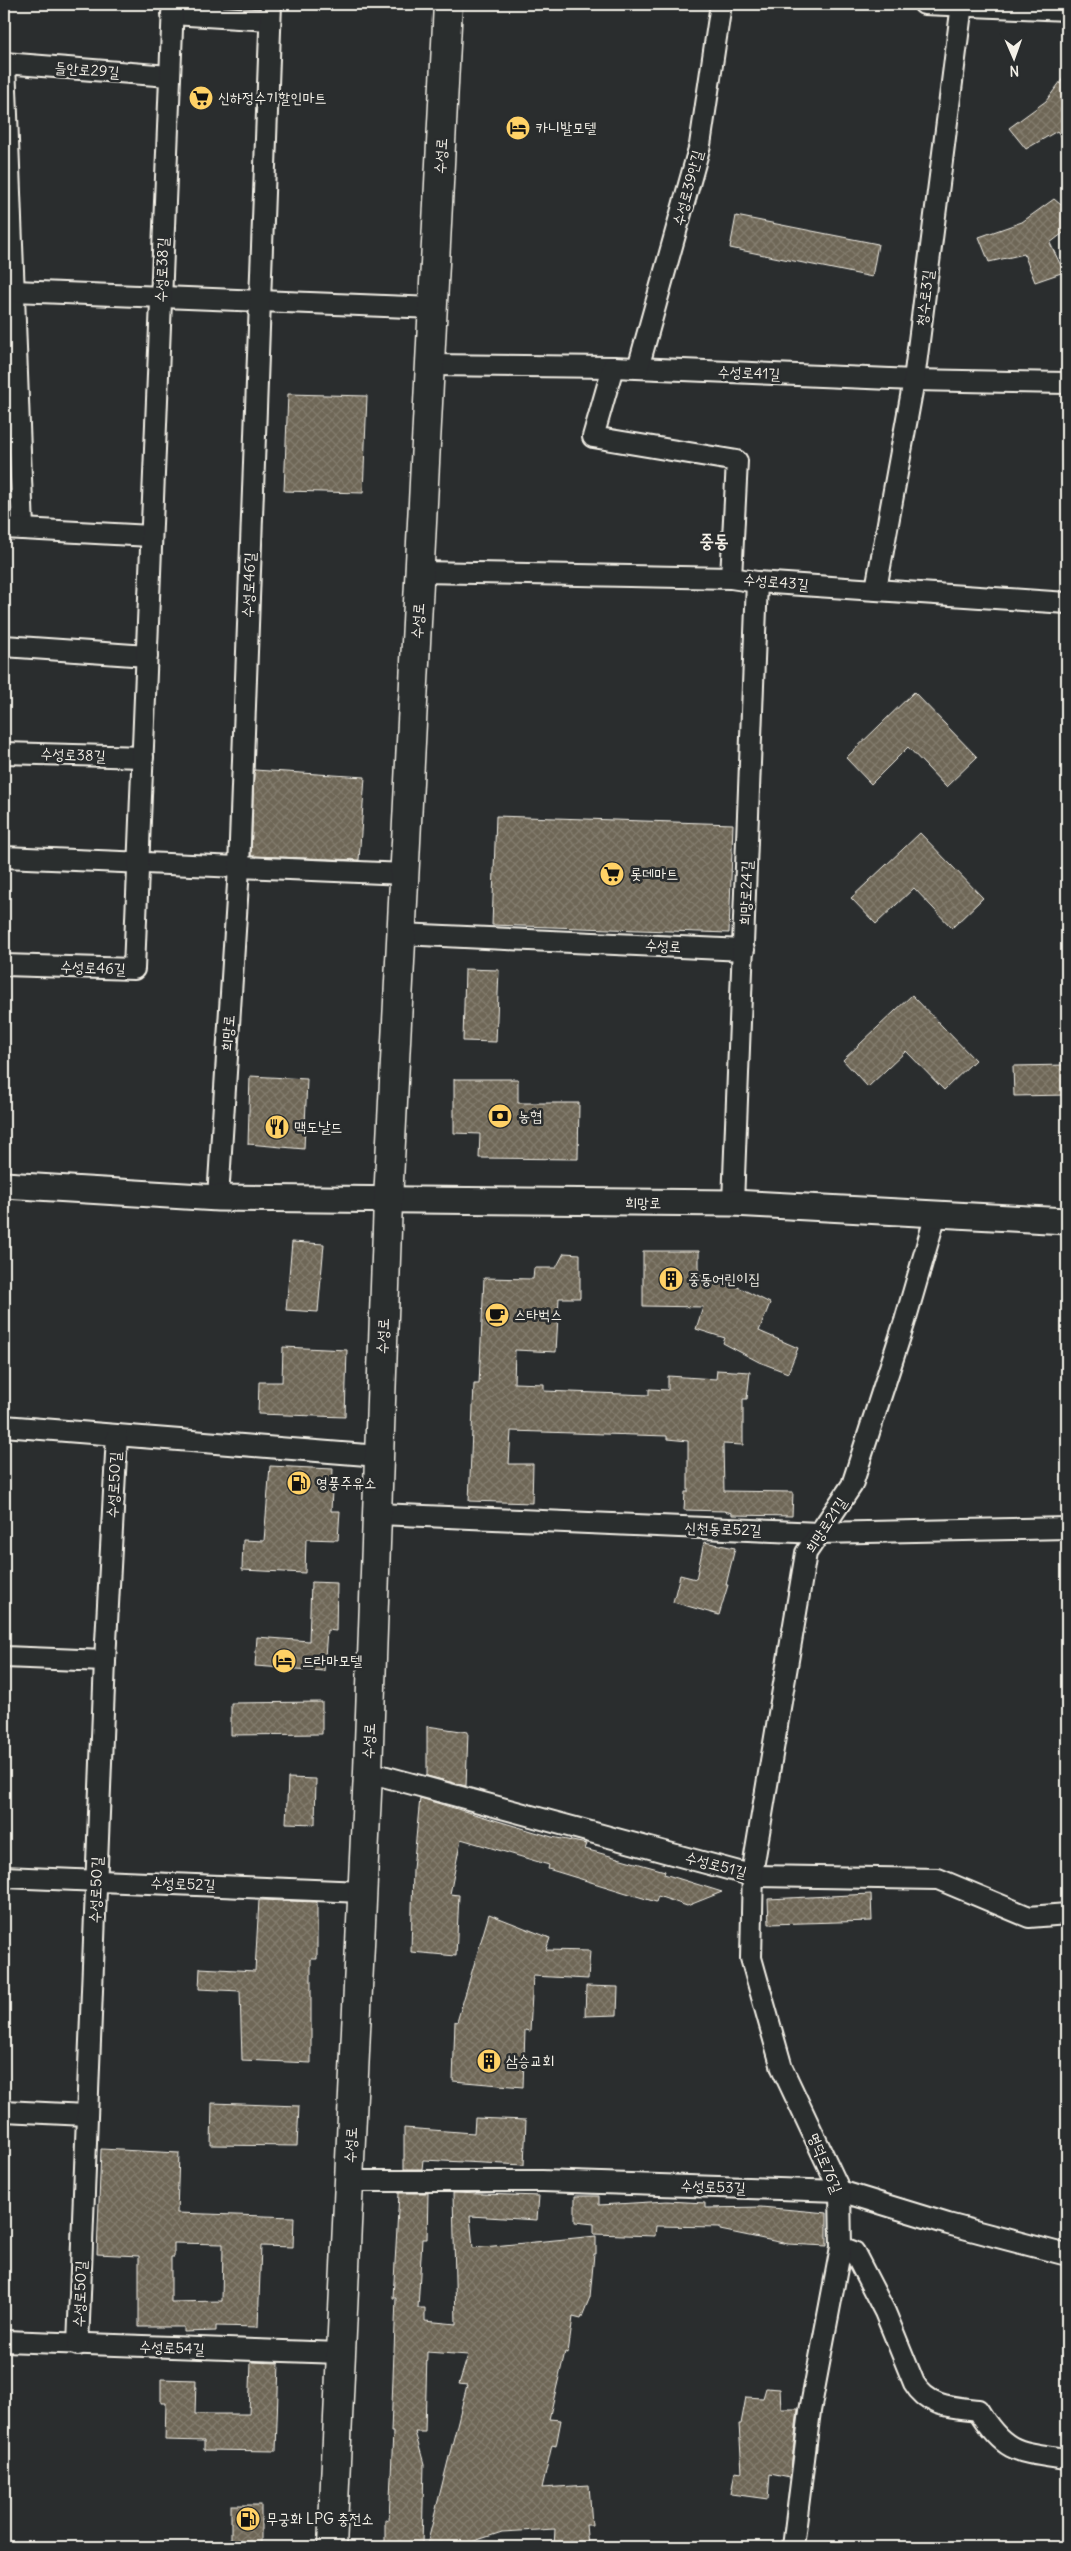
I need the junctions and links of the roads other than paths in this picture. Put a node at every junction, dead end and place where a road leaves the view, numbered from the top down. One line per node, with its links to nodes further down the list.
1 (448, 4): 13 (main road, 수성로)
2 (721, 4): 16 (street, 수성로39안길)
3 (924, 4): 4 (street)
4 (962, 5): 6 (street); 17 (street, 청수로3길)
5 (172, 9): 7 (street); 9 (street, 수성로38길)
6 (1067, 10)
7 (271, 12): 12 (street)
8 (4, 63): 9 (street, 들안로29길); 10 (street, 들안로29길)
9 (169, 76): 11 (street, 수성로38길)
10 (14, 291): 11 (street); 19 (street, 들안로29길)
11 (161, 295): 12 (street); 20 (street, 수성로38길)
12 (260, 302): 13 (street); 32 (street, 수성로46길)
13 (434, 308): 14 (main road, 수성로)
14 (431, 365): 15 (street, 수성로41길); 21 (main road, 수성로)
15 (613, 367): 16 (street, 수성로41길); 22 (street, 수성로43길)
16 (638, 368): 17 (street, 수성로41길)
17 (914, 380): 18 (street, 수성로41길); 24 (street, 청수로3길)
18 (1067, 383)
19 (14, 529): 20 (street)
20 (151, 536): 27 (street, 수성로38길)
21 (420, 572): 22 (street); 33 (main road, 수성로)
22 (731, 578): 23 (street, 수성로43길)
23 (756, 582): 24 (street, 수성로43길); 35 (street, 희망로24길)
24 (876, 589): 25 (street, 수성로43길)
25 (1067, 603)
26 (4, 646): 27 (street)
27 (147, 656): 29 (street, 수성로38길)
28 (4, 753): 29 (street, 수성로38길)
29 (143, 757): 31 (street, 수성로38길)
30 (4, 857): 31 (street)
31 (139, 862): 32 (street); 36 (street, 수성로46길)
32 (239, 868): 33 (street); 38 (street, 희망로)
33 (404, 874): 34 (main road, 수성로)
34 (402, 934): 35 (street, 수성로); 39 (main road, 수성로)
35 (744, 950): 40 (street, 희망로24길)
36 (4, 965)
37 (4, 1185): 38 (street, 희망로)
38 (218, 1198): 39 (street, 희망로)
39 (388, 1201): 40 (street, 희망로); 45 (main road, 수성로)
40 (733, 1203): 41 (street, 희망로)
41 (936, 1214): 42 (street, 희망로); 48 (street, 희망로21길)
42 (1067, 1221)
43 (4, 1426): 44 (street, 수성로50길)
44 (117, 1435): 45 (street, 수성로50길); 50 (street, 수성로50길)
45 (379, 1456): 46 (main road, 수성로)
46 (379, 1514): 48 (street, 신천동로52길); 51 (main road, 수성로)
47 (1067, 1528): 48 (street, 신천동로52길)
48 (819, 1533): 52 (street, 희망로21길)
49 (4, 1657): 50 (street)
50 (105, 1661): 54 (street, 수성로50길)
51 (368, 1772): 52 (street, 수성로51길); 55 (main road, 수성로)
52 (754, 1876): 56 (street, 수성로51길); 60 (street, 명덕로76길)
53 (4, 1877): 54 (street, 수성로52길)
54 (96, 1880): 55 (street, 수성로52길); 58 (street, 수성로50길)
55 (362, 1892): 59 (main road, 수성로)
56 (1067, 1914)
57 (4, 2111): 58 (street)
58 (86, 2115): 64 (street, 수성로50길)
59 (350, 2181): 60 (street, 수성로53길); 65 (main road, 수성로)
60 (840, 2191): 61 (street, 명덕로76길); 62 (street, 수성로53길)
61 (840, 2247): 66 (street); 68 (street, 명덕로76길)
62 (1067, 2255)
63 (4, 2341): 64 (street, 수성로54길)
64 (78, 2345): 65 (street, 수성로54길)
65 (340, 2353): 67 (main road, 수성로)
66 (1067, 2459)
67 (332, 2547)
68 (793, 2547)

